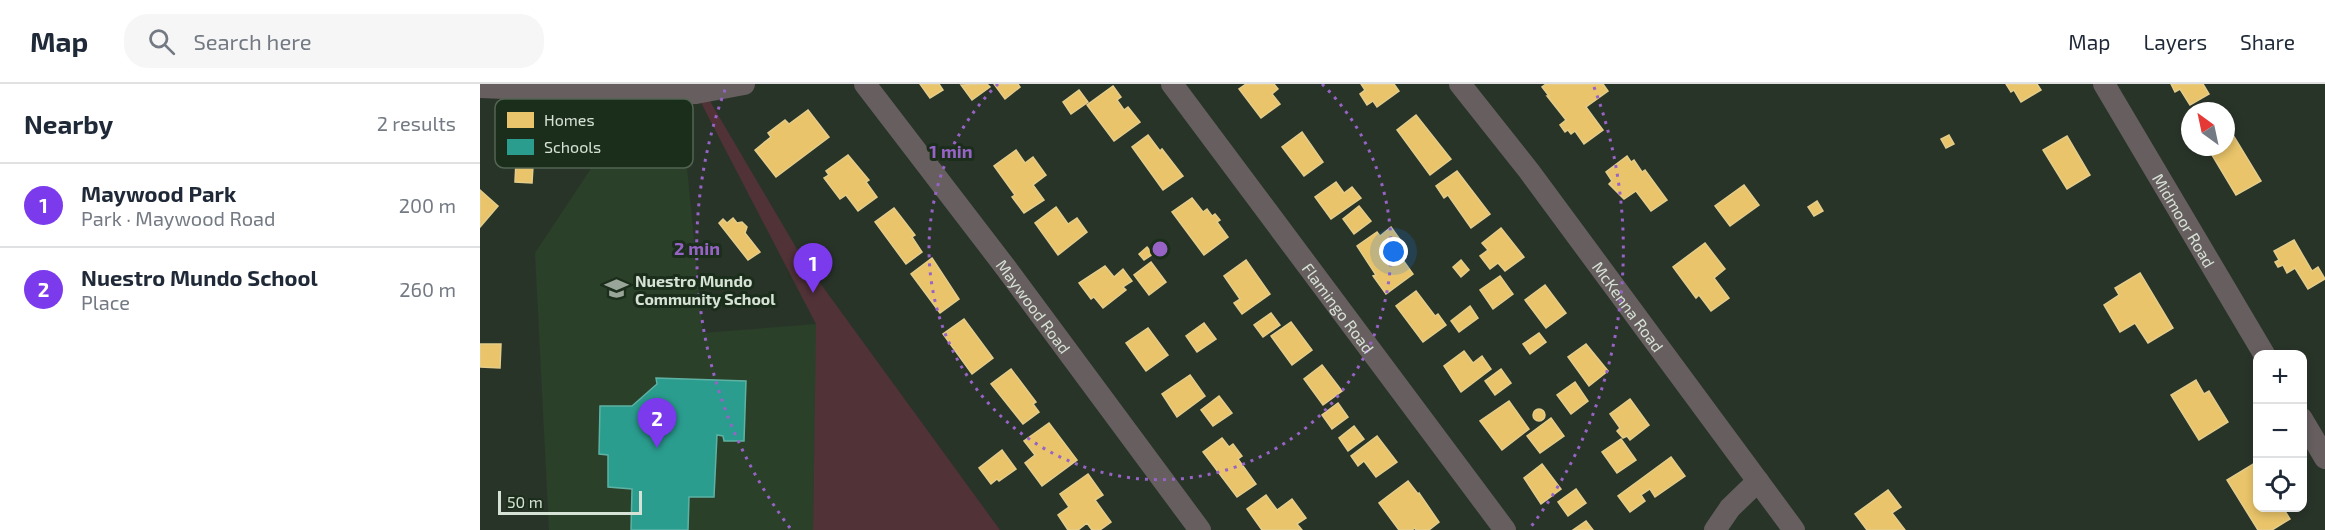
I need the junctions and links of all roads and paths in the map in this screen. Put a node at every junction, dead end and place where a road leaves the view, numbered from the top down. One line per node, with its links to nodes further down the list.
1 (744, 84): 6 (street)
2 (865, 84): 12 (street, Maywood Road)
3 (1172, 84): 13 (street, Flamingo Road)
4 (1460, 84): 11 (street, McKenna Road)
5 (2104, 84): 8 (street, Midmoor Road)
6 (518, 86): 7 (street)
7 (483, 91)
8 (2262, 350)
9 (2307, 427): 10 (street)
10 (2325, 458)
11 (1758, 481): 14 (street); 15 (street, McKenna Road)
12 (1200, 530)
13 (1505, 530)
14 (1715, 530)
15 (1794, 530)

